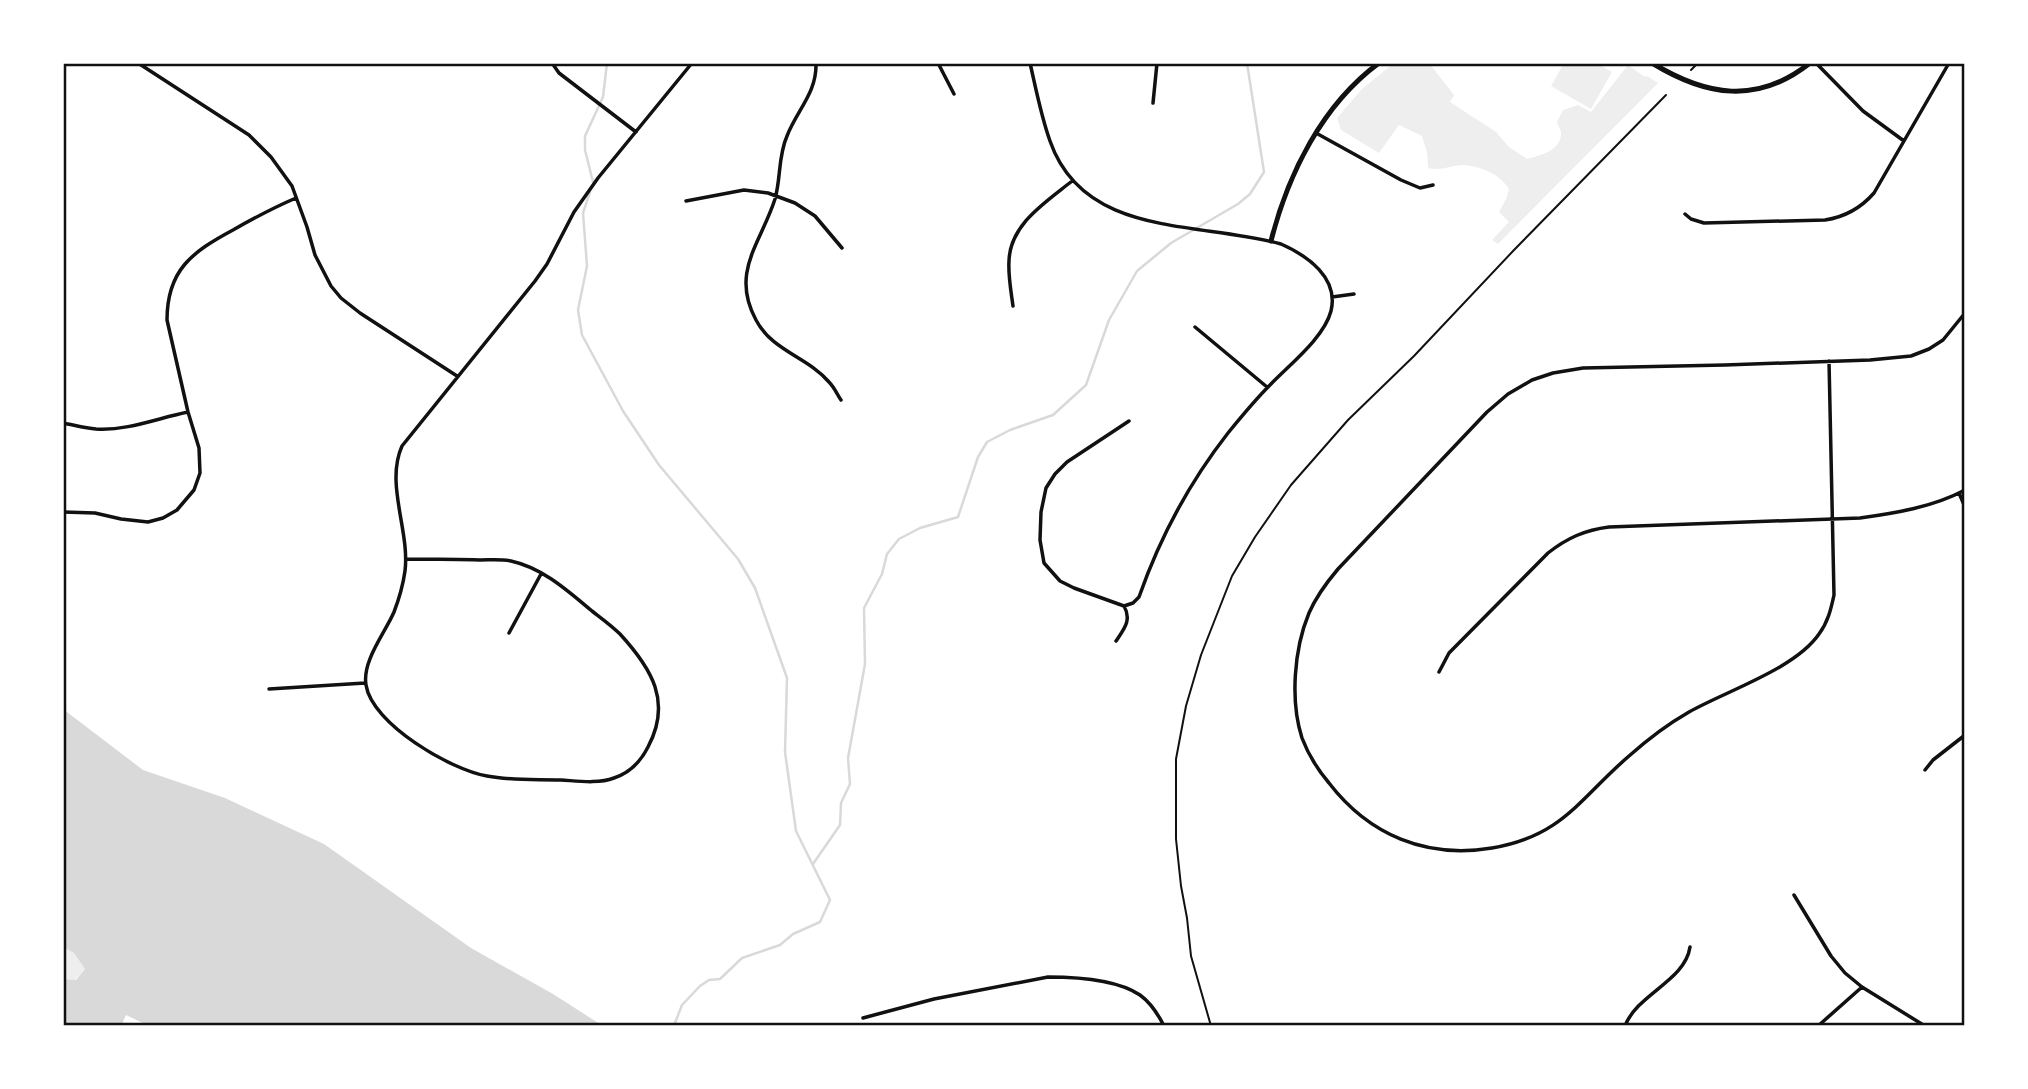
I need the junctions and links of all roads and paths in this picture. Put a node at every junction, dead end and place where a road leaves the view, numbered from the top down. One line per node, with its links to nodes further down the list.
1 (138, 63): 23 (street)
2 (552, 63): 17 (street)
3 (692, 63): 17 (street)
4 (816, 63): 22 (street)
5 (938, 63): 14 (street)
6 (1030, 63): 20 (street)
7 (1157, 63): 16 (street)
8 (1379, 63): 18 (street)
9 (1652, 63): 11 (street)
10 (1698, 63): 13 (path)
11 (1813, 63): 19 (street)
12 (1949, 63): 19 (street)
13 (1692, 70)
14 (954, 94)
15 (1667, 95): 60 (path)
16 (1153, 103)
17 (636, 132): 34 (street)
18 (1316, 132): 21 (street); 26 (street)
19 (1904, 141): 25 (street)
20 (1072, 181): 26 (street); 30 (street)
21 (1433, 185)
22 (775, 197): 24 (street); 27 (street); 36 (street)
23 (296, 198): 34 (street); 37 (street)
24 (686, 201)
25 (1685, 215)
26 (1271, 242): 29 (street)
27 (842, 247)
28 (1354, 294): 29 (street)
29 (1332, 297): 35 (street)
30 (1013, 306)
31 (1965, 313): 33 (street)
32 (1195, 327): 35 (street)
33 (1829, 361): 44 (street); 44 (street)
34 (457, 376): 45 (street)
35 (1267, 387): 47 (street)
36 (841, 400)
37 (188, 412): 39 (street); 43 (street)
38 (1129, 421): 47 (street)
39 (63, 423)
40 (1965, 490): 41 (street)
41 (1959, 493): 42 (street); 44 (street)
42 (1965, 507)
43 (63, 512)
44 (1834, 520): 50 (street)
45 (406, 559): 46 (street); 51 (street)
46 (541, 574): 48 (street); 51 (street)
47 (1124, 606): 49 (street)
48 (509, 633)
49 (1116, 641)
50 (1439, 672)
51 (365, 683): 52 (street)
52 (269, 689)
53 (1965, 735): 54 (street)
54 (1926, 770)
55 (1794, 895): 57 (street)
56 (1690, 947): 61 (street)
57 (1862, 987): 62 (street); 63 (street)
58 (863, 1018): 59 (street)
59 (1164, 1026)
60 (1211, 1026)
61 (1625, 1026)
62 (1818, 1026)
63 (1925, 1026)

